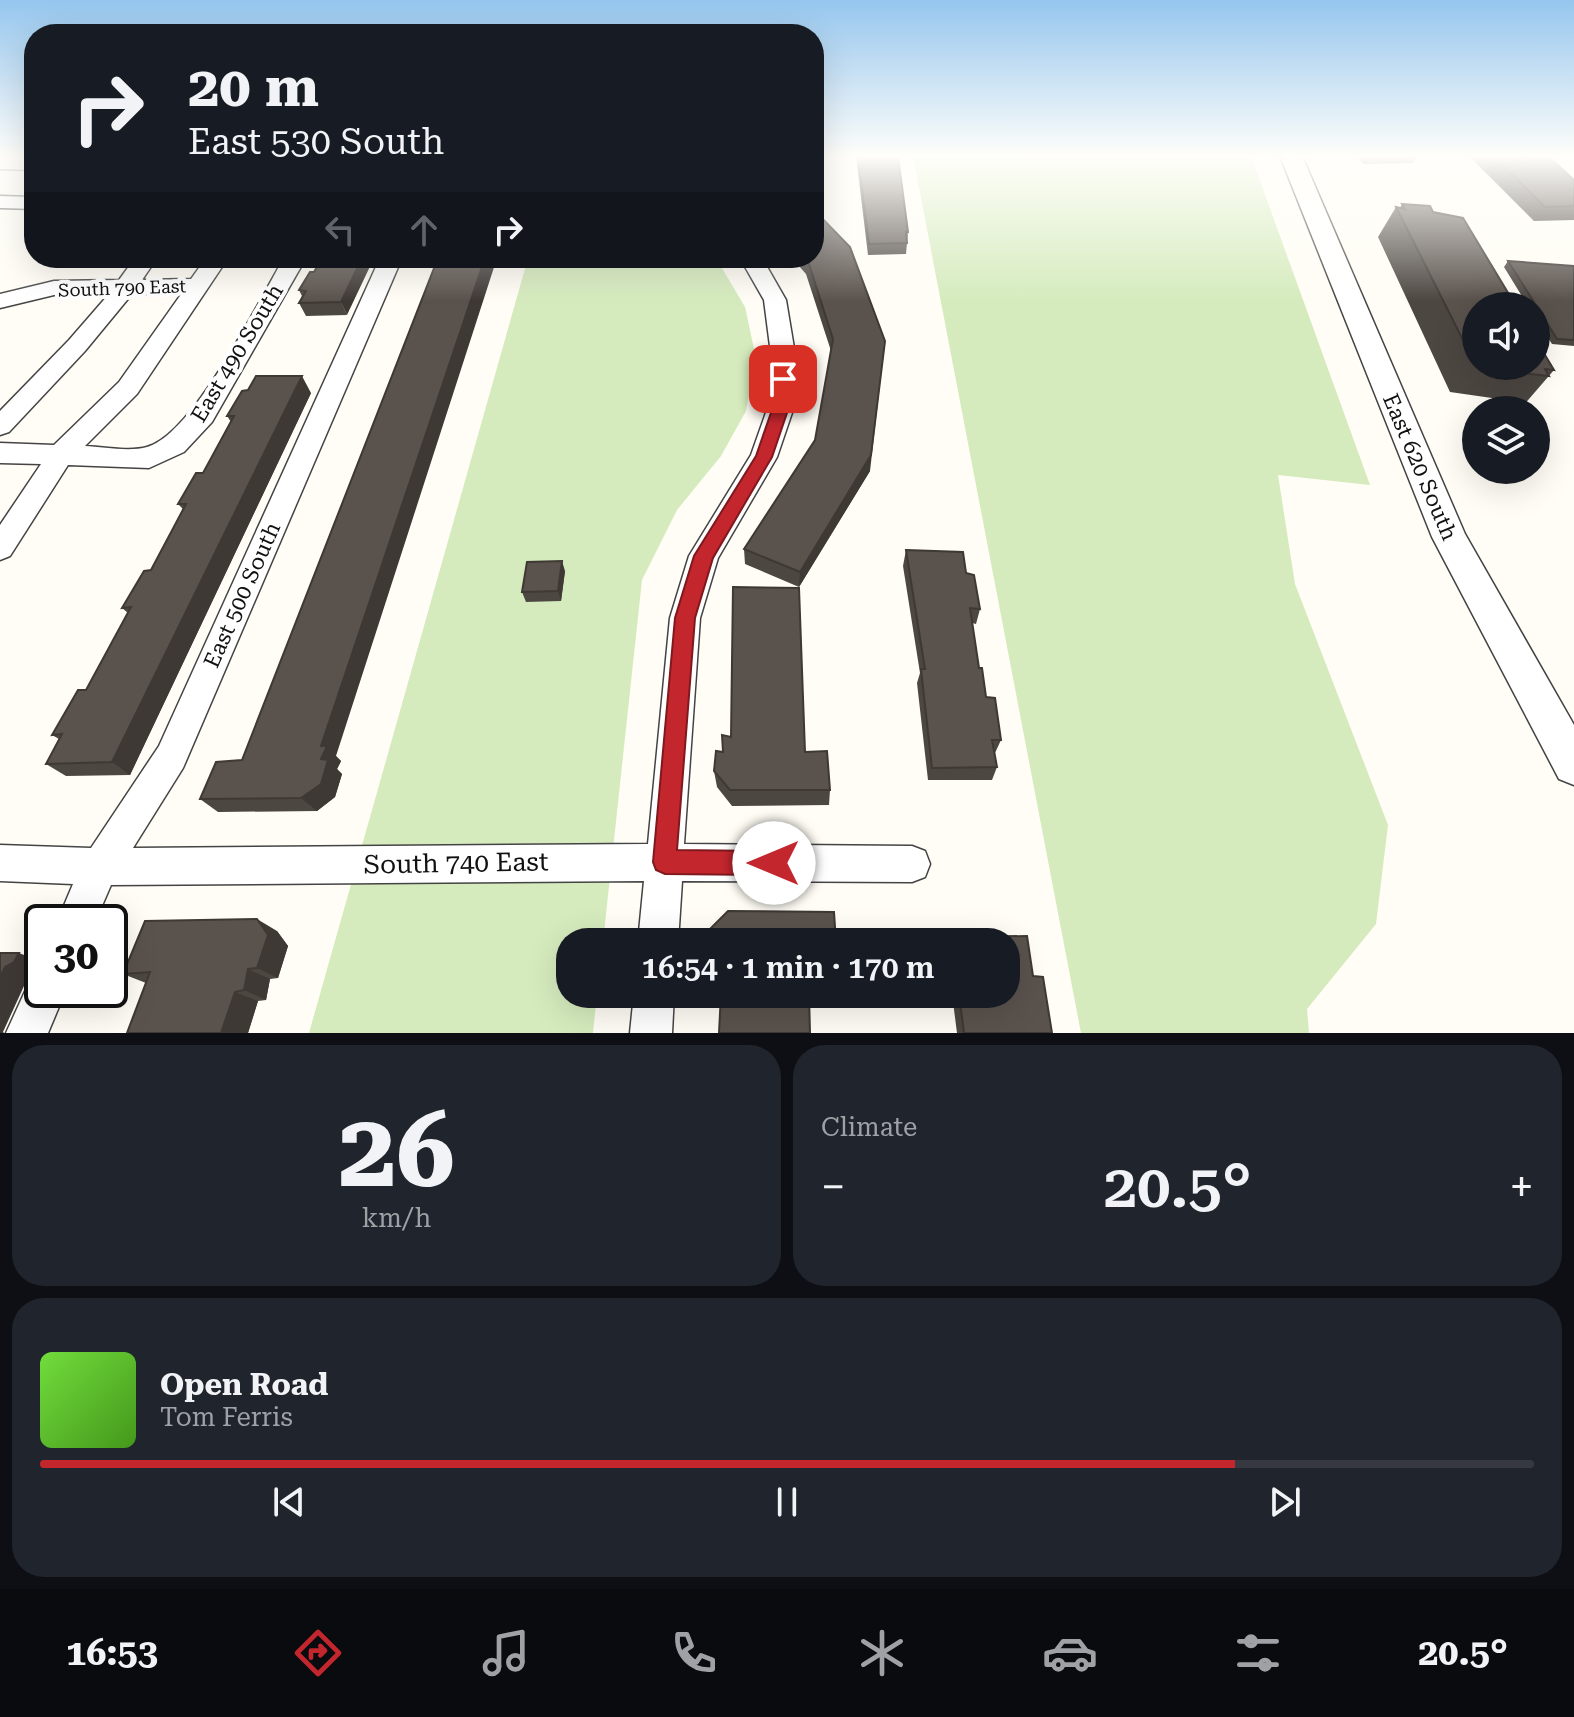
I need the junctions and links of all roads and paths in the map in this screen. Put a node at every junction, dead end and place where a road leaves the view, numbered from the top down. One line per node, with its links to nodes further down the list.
1 (1312, 204): 14 (street, East 620 South)
2 (139, 268): 8 (street)
3 (210, 268): 7 (street)
4 (289, 268): 12 (street, East 490 South)
5 (387, 268): 18 (street, East 500 South)
6 (757, 268): 15 (street)
7 (198, 286): 8 (street, South 790 East); 12 (street)
8 (127, 287): 9 (street, South 790 East); 10 (street)
9 (0, 301)
10 (0, 426)
11 (0, 453): 12 (street)
12 (62, 453): 13 (street)
13 (0, 548)
14 (1574, 765)
15 (665, 862): 17 (street, South 740 East); 18 (street, South 740 East); 20 (street)
16 (0, 863): 18 (street, South 740 East)
17 (912, 864)
18 (100, 867): 19 (street, East 500 South)
19 (84, 904)
20 (659, 928)
21 (38, 1008): 23 (street)
22 (653, 1008): 24 (street)
23 (27, 1033)
24 (651, 1033)

